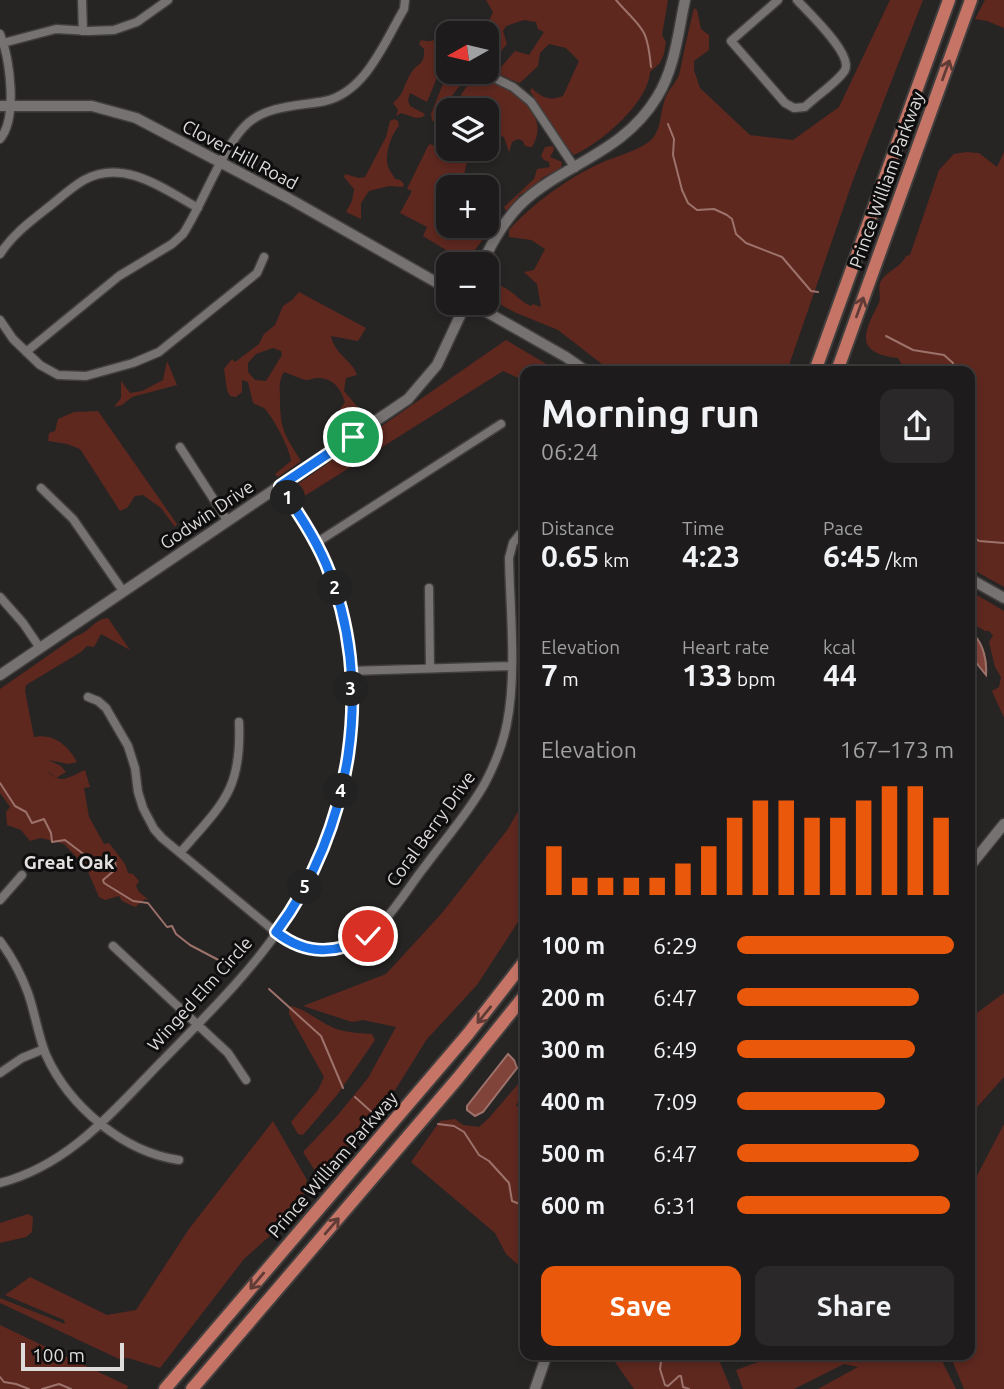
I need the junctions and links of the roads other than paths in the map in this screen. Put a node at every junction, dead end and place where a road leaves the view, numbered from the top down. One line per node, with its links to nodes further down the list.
1 (82, 0): 9 (street)
2 (169, 0): 9 (street)
3 (405, 0): 14 (street)
4 (685, 0): 15 (street)
5 (778, 0): 6 (street)
6 (797, 0)
7 (949, 0): 26 (highway, Prince William Parkway)
8 (971, 0): 27 (highway, Prince William Parkway, one-way to 8)
9 (83, 31): 10 (street)
10 (2, 38): 12 (street)
11 (499, 81): 15 (street)
12 (5, 106): 13 (street); 14 (street, Clover Hill Road)
13 (0, 139)
14 (222, 162): 16 (street); 20 (street, Clover Hill Road)
15 (575, 168): 17 (street)
16 (198, 208): 18 (street); 24 (street)
17 (488, 252)
18 (0, 254)
19 (264, 257): 24 (street)
20 (436, 282)
21 (462, 315): 30 (street, Godwin Drive)
22 (490, 315): 25 (street)
23 (0, 320): 24 (street)
24 (26, 352)
25 (579, 366)
26 (817, 366)
27 (839, 366)
28 (501, 424): 34 (street)
29 (180, 447): 32 (street)
30 (280, 486): 32 (street, Godwin Drive); 34 (street, Winged Elm Circle)
31 (41, 488): 37 (street)
32 (227, 520): 37 (street, Godwin Drive)
33 (520, 534): 41 (street, Coral Berry Drive)
34 (316, 543): 43 (street, Winged Elm Circle)
35 (975, 582): 39 (street)
36 (429, 588): 42 (street)
37 (123, 591): 40 (street, Godwin Drive)
38 (0, 597): 40 (street)
39 (1004, 598)
40 (40, 648): 44 (street, Godwin Drive)
41 (511, 666): 42 (street); 52 (street, Coral Berry Drive)
42 (430, 668): 43 (street)
43 (350, 671): 52 (street, Winged Elm Circle)
44 (0, 675)
45 (88, 697): 48 (street, Coral Berry Drive)
46 (239, 722): 48 (street)
47 (1004, 824): 49 (street)
48 (180, 853): 52 (street, Coral Berry Drive)
49 (975, 860)
50 (22, 875): 51 (street)
51 (0, 900)
52 (276, 932): 57 (street, Winged Elm Circle)
53 (0, 942): 58 (street)
54 (113, 946): 57 (street)
55 (520, 967): 65 (highway, Prince William Parkway, one-way to 65)
56 (520, 1001): 66 (highway, one-way to 56)
57 (197, 1025): 60 (street); 61 (street, Winged Elm Circle)
58 (44, 1049): 59 (street); 61 (street)
59 (0, 1073)
60 (246, 1080)
61 (101, 1124): 62 (street); 63 (street, Winged Elm Circle)
62 (179, 1160)
63 (0, 1183)
64 (545, 1360): 67 (street)
65 (165, 1389)
66 (192, 1389)
67 (535, 1389)

